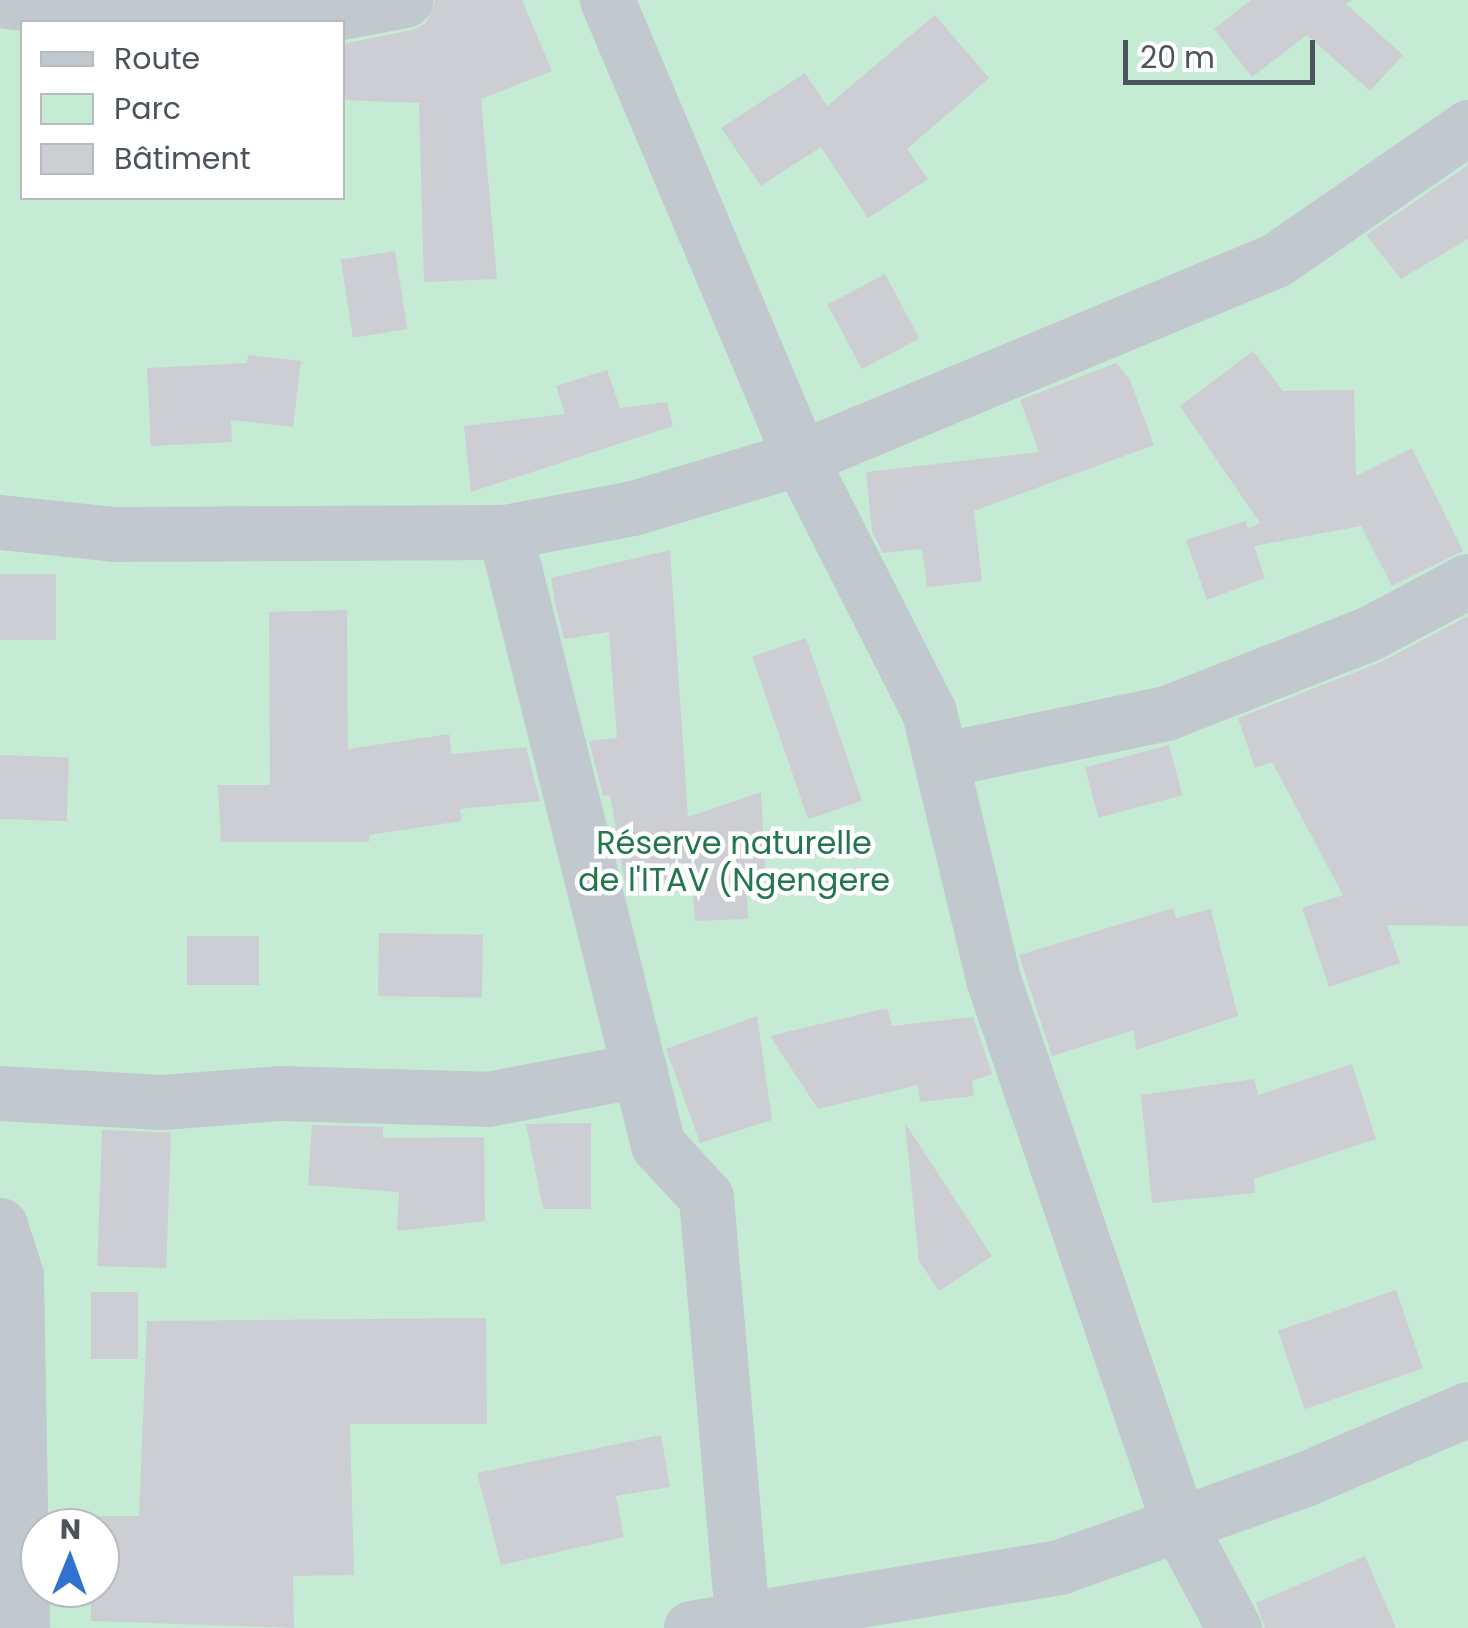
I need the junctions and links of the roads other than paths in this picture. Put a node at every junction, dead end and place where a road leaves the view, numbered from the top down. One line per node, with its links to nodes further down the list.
1 (0, 0): 4 (street)
2 (405, 0): 5 (street)
3 (607, 0): 7 (street)
4 (182, 20)
5 (299, 20)
6 (1468, 127): 7 (street)
7 (800, 458): 9 (street); 11 (street)
8 (0, 522): 9 (street)
9 (505, 532): 12 (street)
10 (1468, 581): 11 (street)
11 (941, 760): 16 (street)
12 (640, 1070): 13 (street); 17 (street)
13 (0, 1093)
14 (0, 1224): 18 (street)
15 (1468, 1409): 16 (street)
16 (1180, 1527): 17 (street); 19 (street)
17 (725, 1625)
18 (22, 1628)
19 (1234, 1628)

